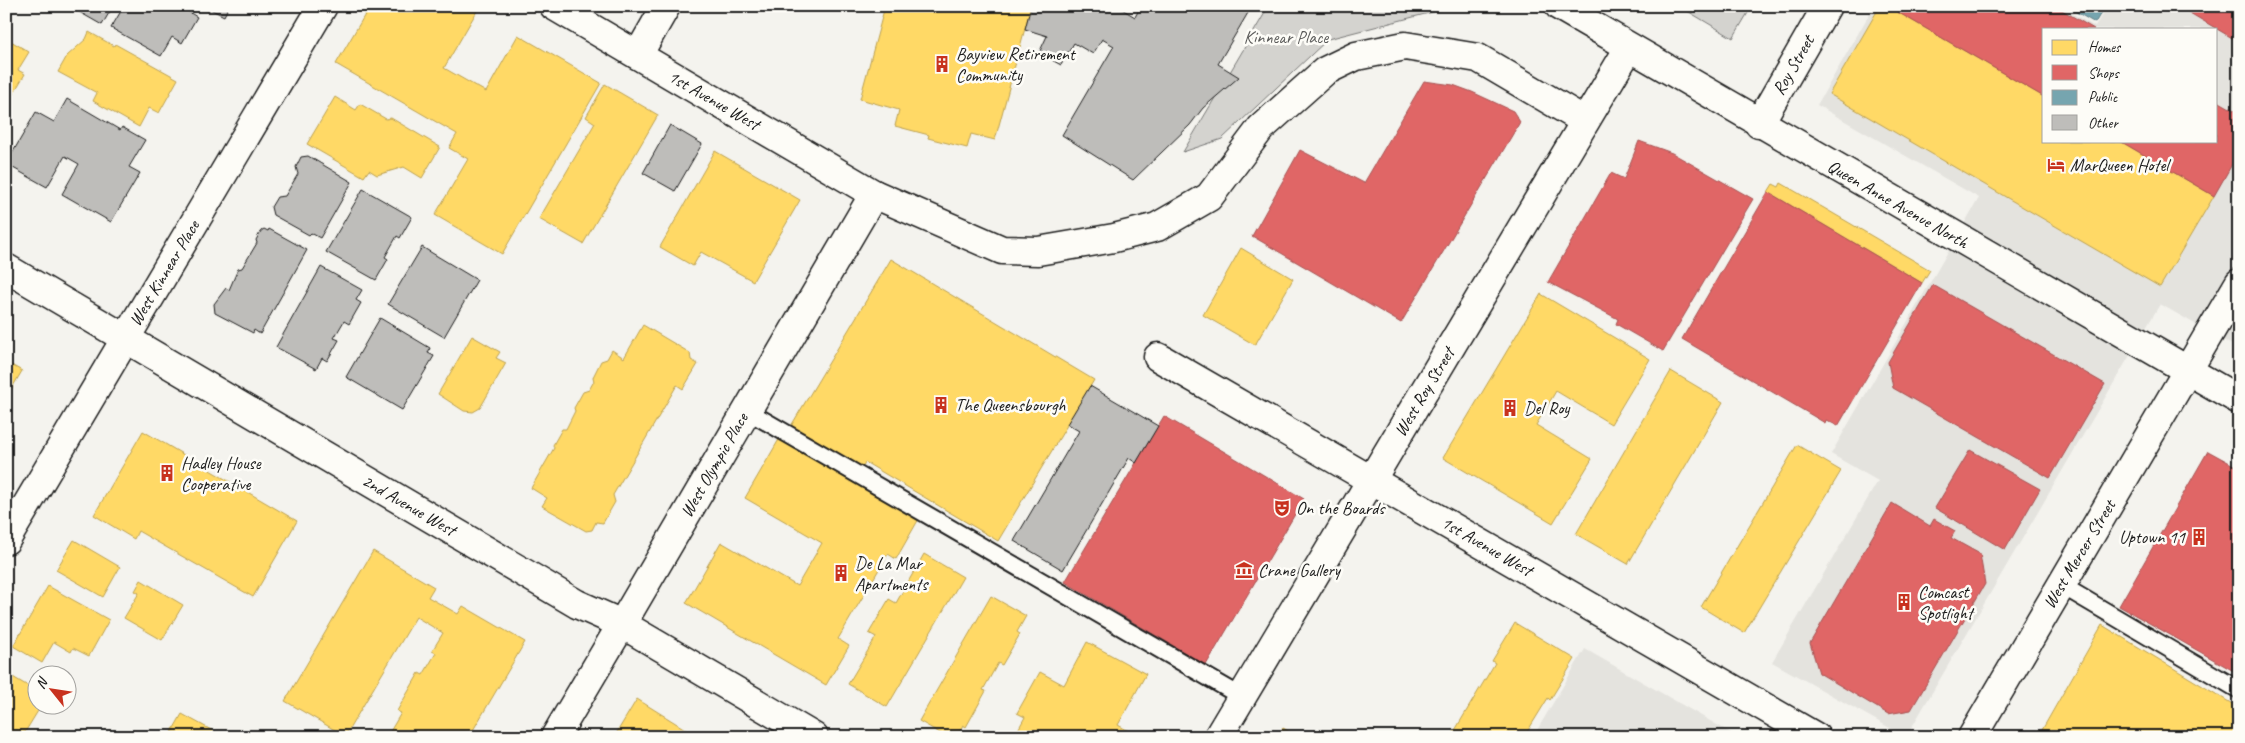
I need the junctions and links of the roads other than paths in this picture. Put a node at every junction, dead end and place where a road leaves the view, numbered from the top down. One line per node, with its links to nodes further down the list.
1 (323, 6): 13 (street, West Kinnear Place)
2 (554, 6): 7 (street, 1st Avenue West)
3 (666, 6): 7 (street)
4 (1559, 6): 6 (street, Queen Anne Avenue North)
5 (1826, 6): 9 (street, Roy Street)
6 (1629, 48): 8 (street, West Roy Street); 9 (street, Queen Anne Avenue North)
7 (638, 55): 10 (street, 1st Avenue West)
8 (1585, 121): 10 (street, 1st Avenue West); 18 (street, West Roy Street)
9 (1759, 124): 15 (street, Queen Anne Avenue North)
10 (874, 194): 17 (street, West Olympic Place)
11 (6, 268): 13 (street, 2nd Avenue West)
12 (2239, 283): 15 (street, West Mercer Street)
13 (125, 338): 19 (street, West Kinnear Place); 21 (street, 2nd Avenue West)
14 (1158, 357): 18 (street, 1st Avenue West)
15 (2187, 371): 16 (street, Queen Anne Avenue North); 20 (street, West Mercer Street)
16 (2239, 400)
17 (746, 410): 21 (street, West Olympic Place); 23 (lane)
18 (1373, 480): 23 (street, West Roy Street); 27 (street, 1st Avenue West)
19 (6, 540)
20 (2061, 585): 22 (lane); 28 (street, West Mercer Street)
21 (622, 624): 24 (street, West Olympic Place); 25 (street, 2nd Avenue West)
22 (2239, 690)
23 (1242, 697): 26 (street, West Roy Street)
24 (555, 737)
25 (814, 737)
26 (1218, 737)
27 (1816, 737)
28 (1972, 737)

